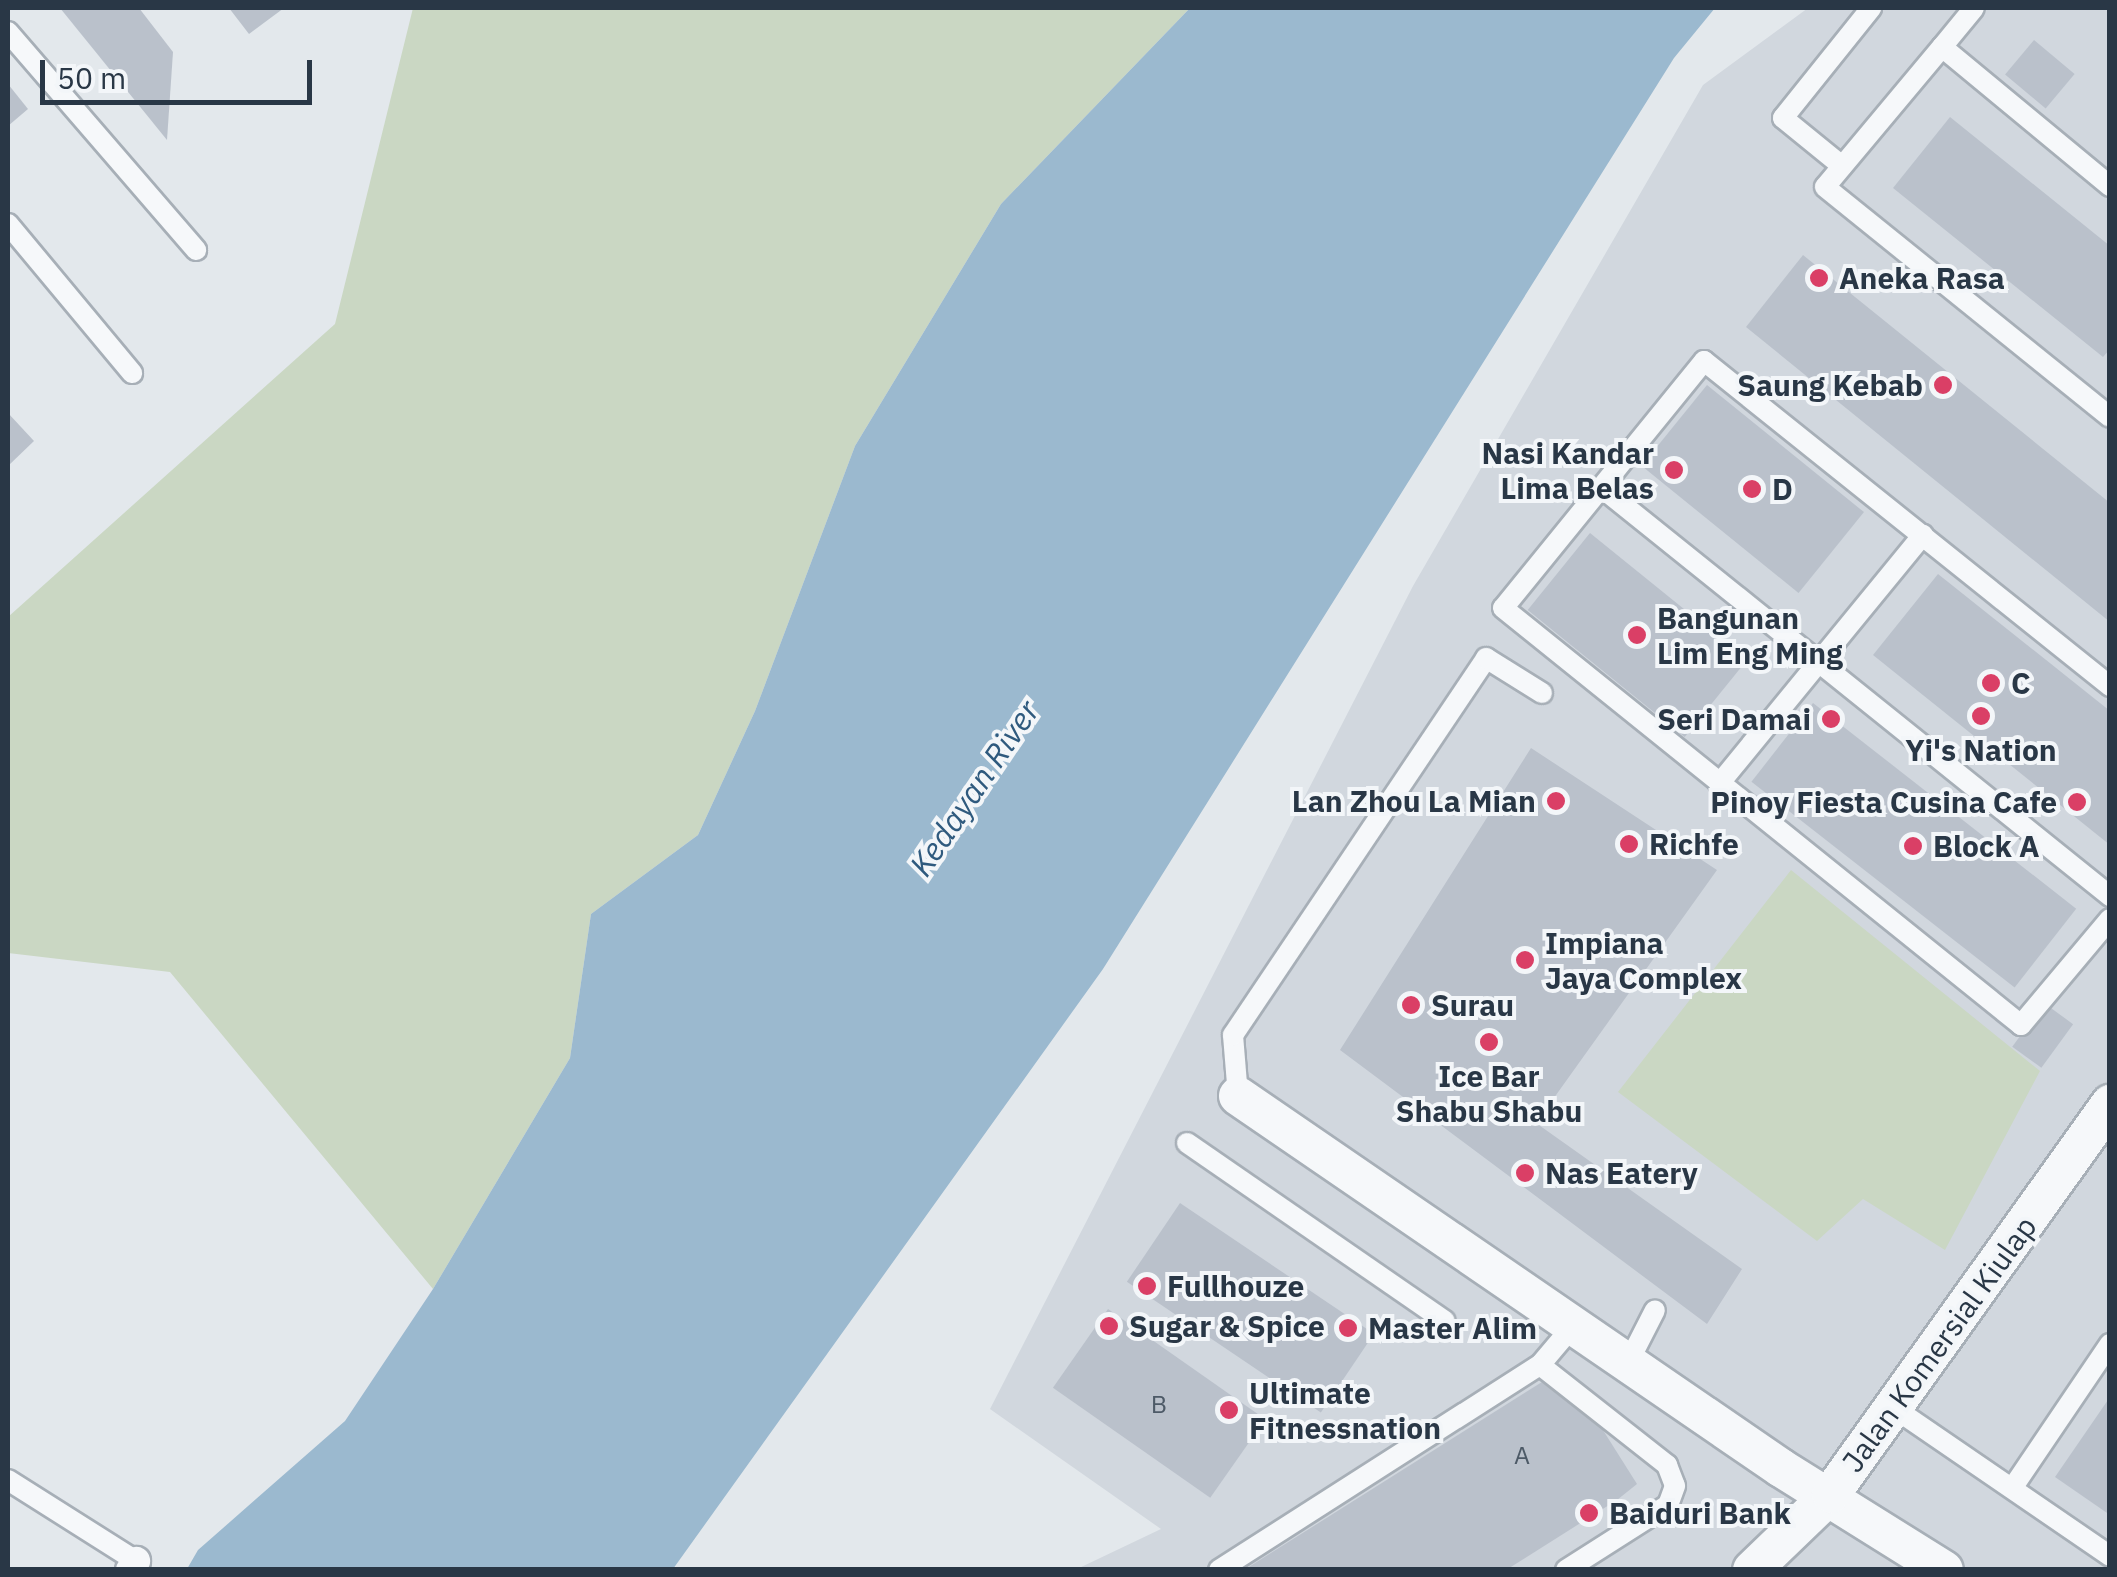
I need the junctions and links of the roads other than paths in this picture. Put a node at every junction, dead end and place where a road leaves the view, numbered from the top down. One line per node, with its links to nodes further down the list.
1 (1871, 8): 5 (lane)
2 (1974, 8): 4 (lane)
3 (8, 32): 8 (lane)
4 (1942, 48): 5 (lane); 6 (lane)
5 (1842, 166): 10 (lane)
6 (2110, 186)
7 (8, 224): 9 (lane)
8 (196, 250)
9 (132, 373)
10 (2110, 417)
11 (1602, 488): 12 (lane); 13 (lane); 16 (lane)
12 (1923, 534): 13 (lane); 14 (lane)
13 (1820, 661): 16 (lane); 17 (lane)
14 (2110, 686)
15 (1542, 693): 19 (lane)
16 (1719, 784): 18 (lane)
17 (2110, 896)
18 (2110, 920)
19 (1238, 1096): 24 (street)
20 (2110, 1104): 28 (street, Jalan Komersial Kiulap)
21 (1186, 1143): 23 (lane)
22 (1655, 1310): 26 (lane)
23 (1445, 1321)
24 (1573, 1326): 26 (street); 27 (lane)
25 (2110, 1344): 30 (lane)
26 (1628, 1363): 31 (street)
27 (1540, 1365): 34 (lane); 35 (lane)
28 (1894, 1408): 30 (lane); 31 (street, Jalan Komersial Kiulap)
29 (8, 1480): 33 (lane)
30 (2013, 1487): 32 (lane)
31 (1831, 1494): 36 (street, Jalan Komersial Kiulap); 37 (street)
32 (2110, 1556)
33 (133, 1565)
34 (1219, 1570)
35 (1566, 1570)
36 (1752, 1570)
37 (1944, 1570)

